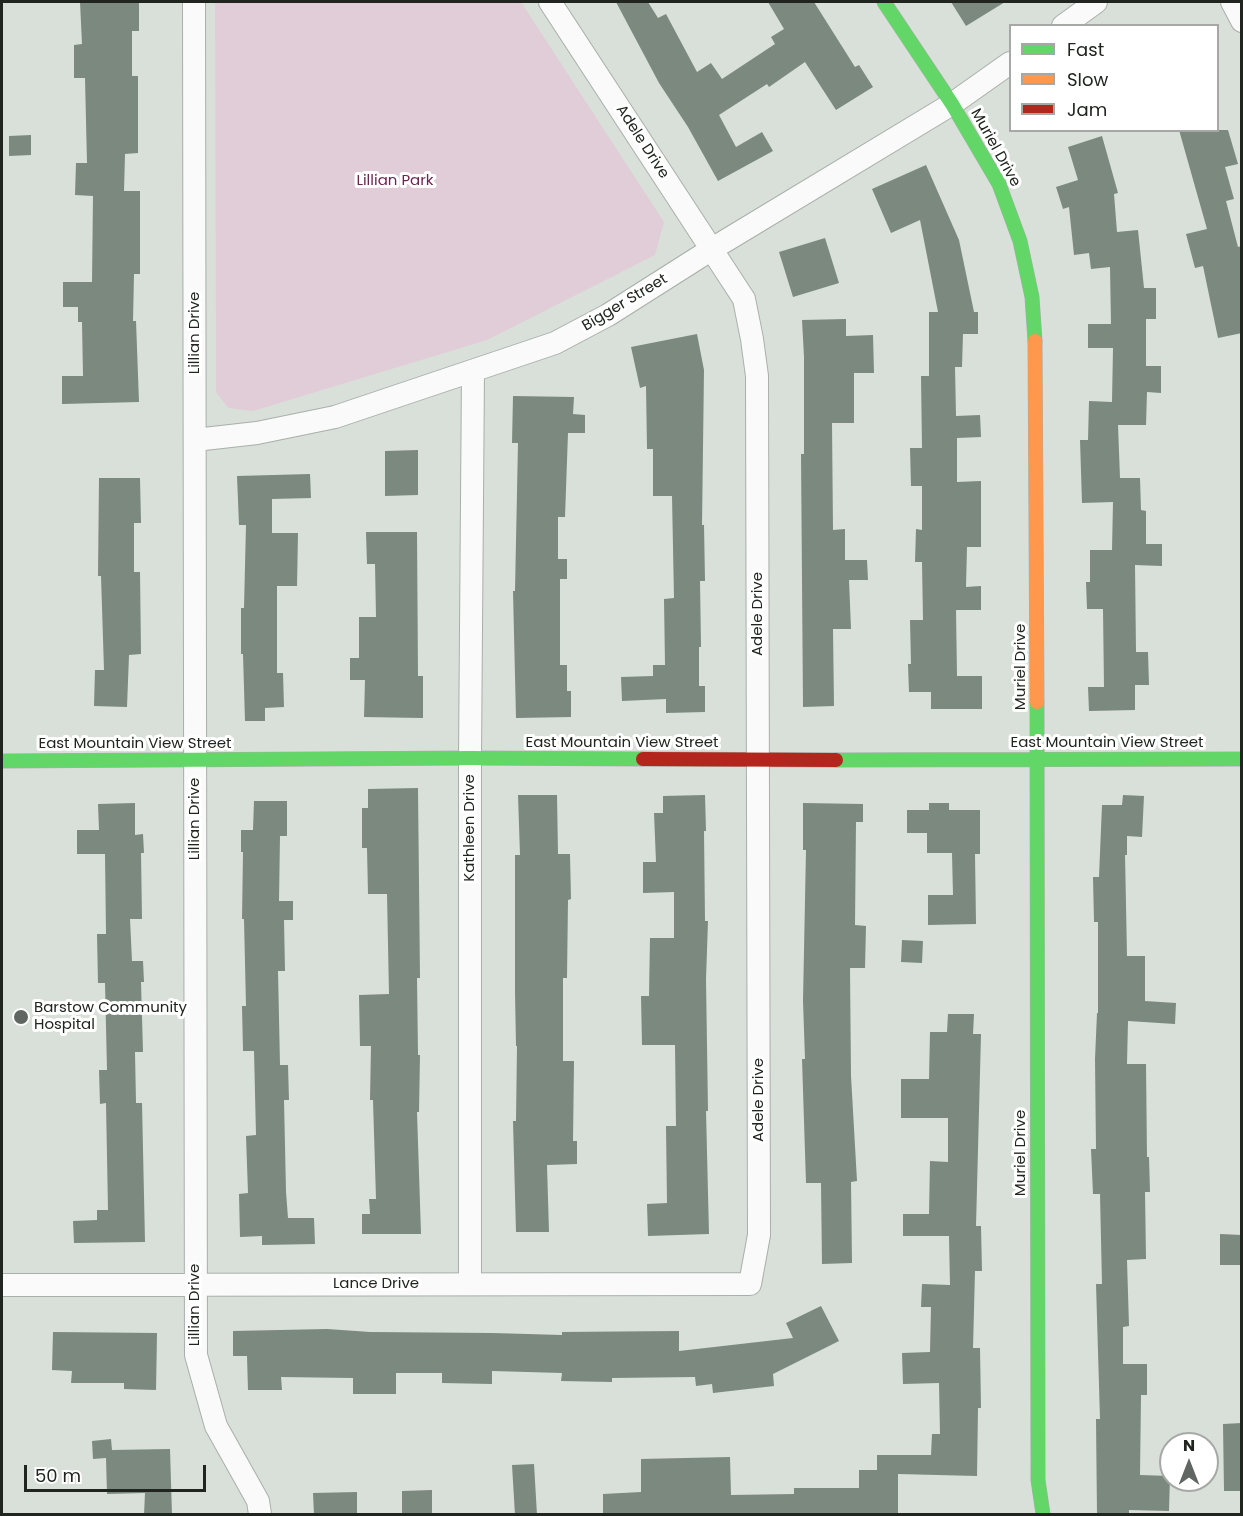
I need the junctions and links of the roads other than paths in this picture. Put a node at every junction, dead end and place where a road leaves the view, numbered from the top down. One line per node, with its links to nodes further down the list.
1 (194, 2): 12 (street, Lillian Drive)
2 (550, 2): 10 (street, Adele Drive)
3 (884, 2): 9 (street, Muriel Drive)
4 (1096, 2): 7 (street)
5 (1232, 2): 6 (street)
6 (1242, 21)
7 (1066, 24)
8 (1009, 64): 9 (street, Bigger Street)
9 (952, 104): 10 (street, Bigger Street); 17 (street, Muriel Drive)
10 (712, 249): 11 (street, Bigger Street); 16 (street, Adele Drive)
11 (473, 371): 12 (street, Bigger Street); 13 (street, Kathleen Drive)
12 (195, 440): 15 (street, Lillian Drive)
13 (470, 758): 15 (street, East Mountain View Street); 16 (street, East Mountain View Street); 19 (street, Kathleen Drive)
14 (1242, 759): 17 (street, East Mountain View Street)
15 (195, 760): 18 (street, East Mountain View Street); 22 (street, Lillian Drive)
16 (759, 760): 17 (street, East Mountain View Street); 20 (street, Adele Drive)
17 (1038, 760): 24 (street, Muriel Drive)
18 (2, 761)
19 (470, 1284): 20 (street, Lance Drive); 22 (street, Lance Drive)
20 (750, 1284)
21 (2, 1285): 22 (street, Lance Drive)
22 (195, 1285): 23 (street, Lillian Drive)
23 (260, 1515)
24 (1043, 1515)

